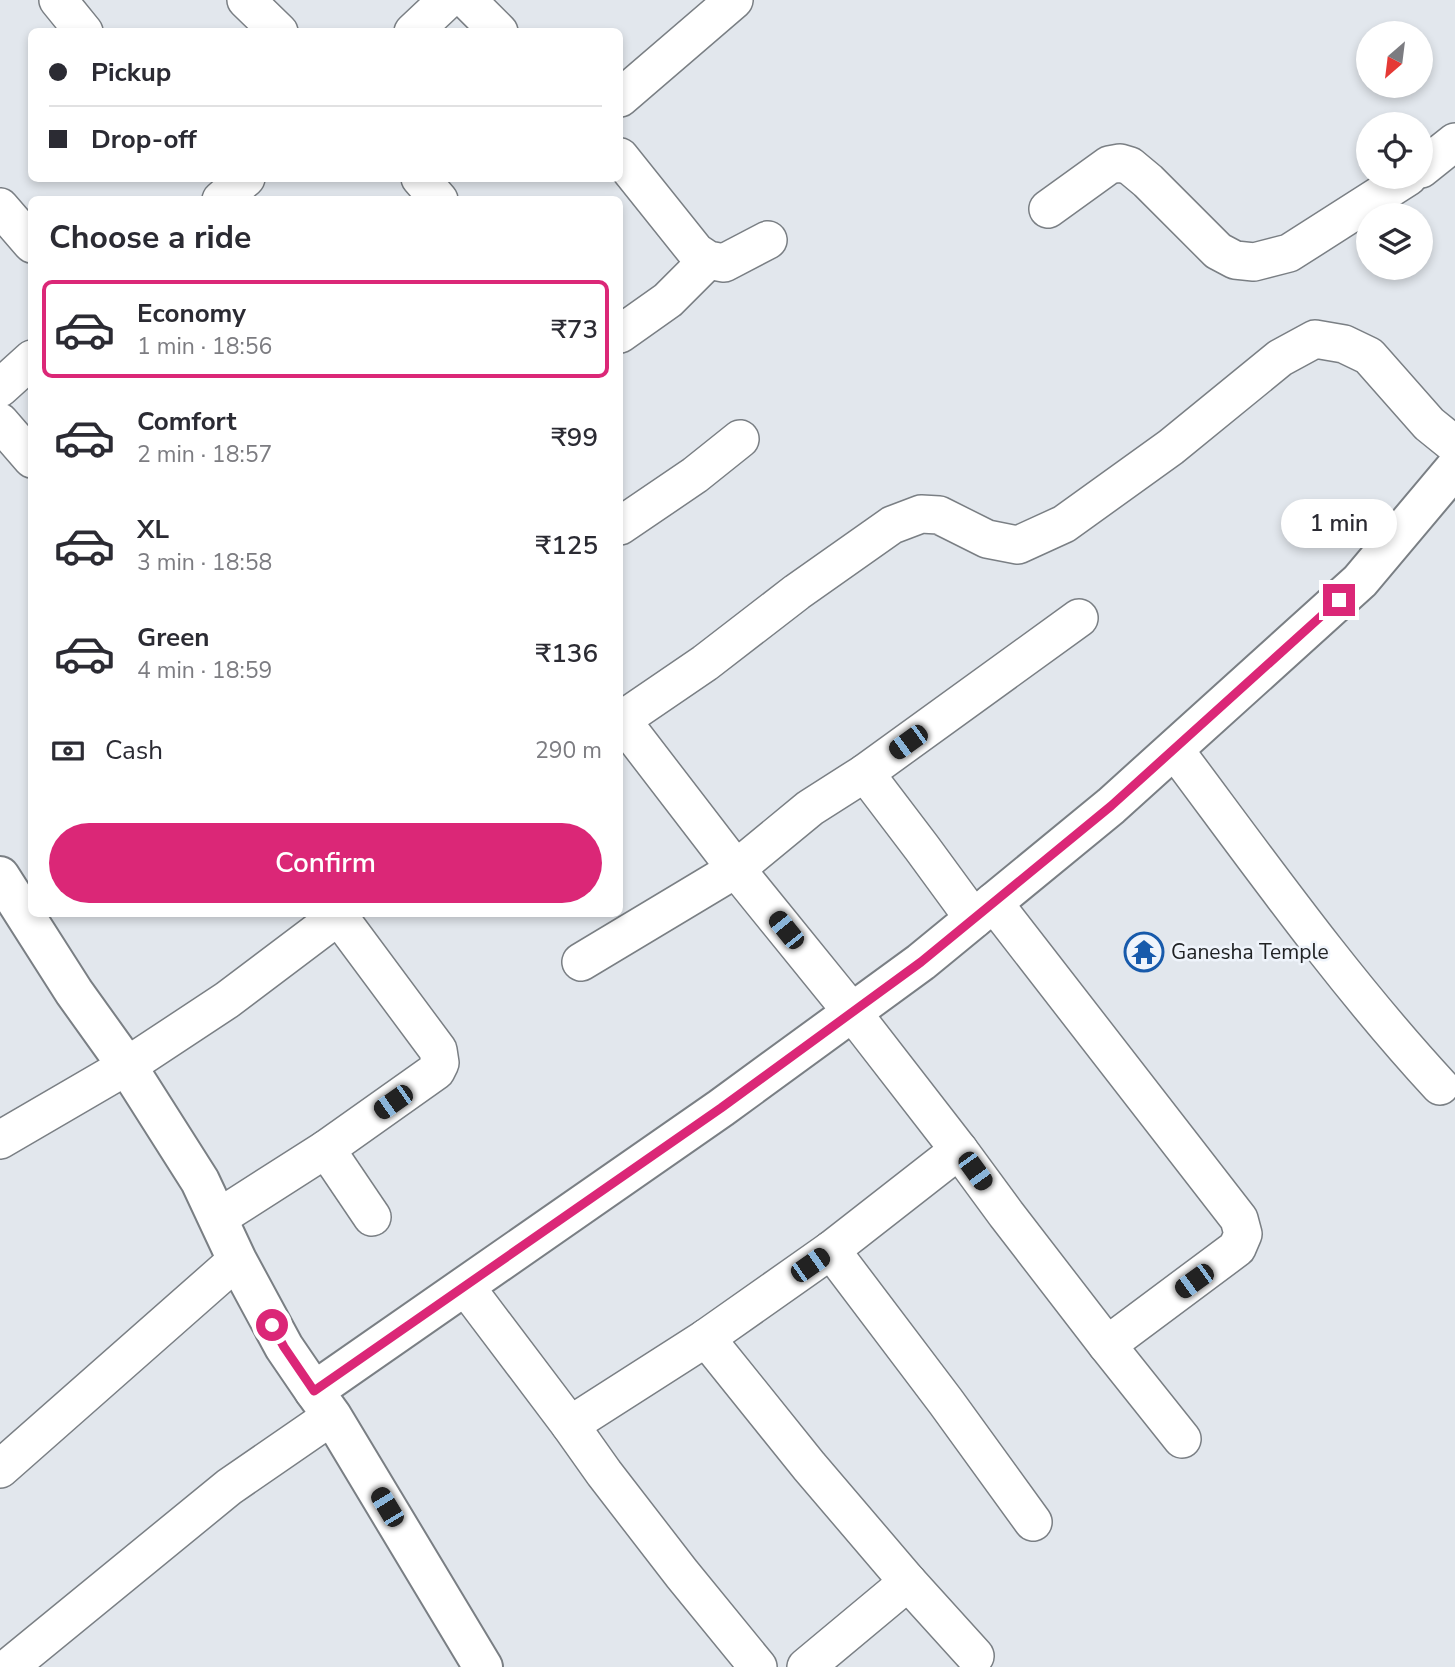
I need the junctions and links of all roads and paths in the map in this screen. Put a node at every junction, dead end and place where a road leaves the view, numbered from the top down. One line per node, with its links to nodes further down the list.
1 (58, 0): 6 (street)
2 (246, 0): 7 (street)
3 (447, 0): 8 (street)
4 (467, 0): 9 (street)
5 (734, 0): 10 (street)
6 (81, 28)
7 (275, 28)
8 (417, 28)
9 (495, 28)
10 (623, 95)
11 (1455, 142): 12 (street)
12 (1433, 159)
13 (623, 161): 21 (street)
14 (423, 182): 16 (street)
15 (1389, 189): 18 (street)
16 (436, 196)
17 (0, 207): 19 (street)
18 (1048, 209)
19 (28, 239)
20 (768, 240): 21 (street)
21 (708, 260): 22 (street)
22 (623, 332)
23 (0, 422): 26 (street)
24 (740, 439): 28 (street)
25 (1455, 445): 30 (street)
26 (28, 454)
27 (1455, 468): 32 (street)
28 (623, 524)
29 (1079, 618): 33 (street)
30 (623, 718)
31 (623, 724): 34 (street)
32 (1174, 749): 36 (street); 42 (street)
33 (864, 774): 34 (street); 36 (street)
34 (736, 869): 39 (street); 40 (street)
35 (0, 876): 41 (street)
36 (984, 911): 40 (street); 52 (street)
37 (335, 917): 41 (street)
38 (341, 917): 44 (street)
39 (581, 962)
40 (852, 1012): 45 (street); 50 (street)
41 (127, 1066): 43 (street); 47 (street)
42 (1440, 1086)
43 (0, 1140)
44 (326, 1149): 46 (street); 47 (street)
45 (959, 1150): 48 (street); 52 (street)
46 (372, 1217)
47 (218, 1218): 49 (street)
48 (831, 1250): 51 (street); 57 (street)
49 (237, 1260): 53 (street); 56 (street)
50 (465, 1286): 53 (street); 54 (street)
51 (706, 1338): 54 (street); 58 (street)
52 (1107, 1345): 55 (street)
53 (323, 1403): 60 (street); 61 (street)
54 (570, 1425): 62 (street)
55 (1182, 1439)
56 (0, 1469)
57 (1033, 1522)
58 (908, 1582): 59 (street); 63 (street)
59 (975, 1656)
60 (9, 1667)
61 (483, 1667)
62 (758, 1667)
63 (806, 1667)

